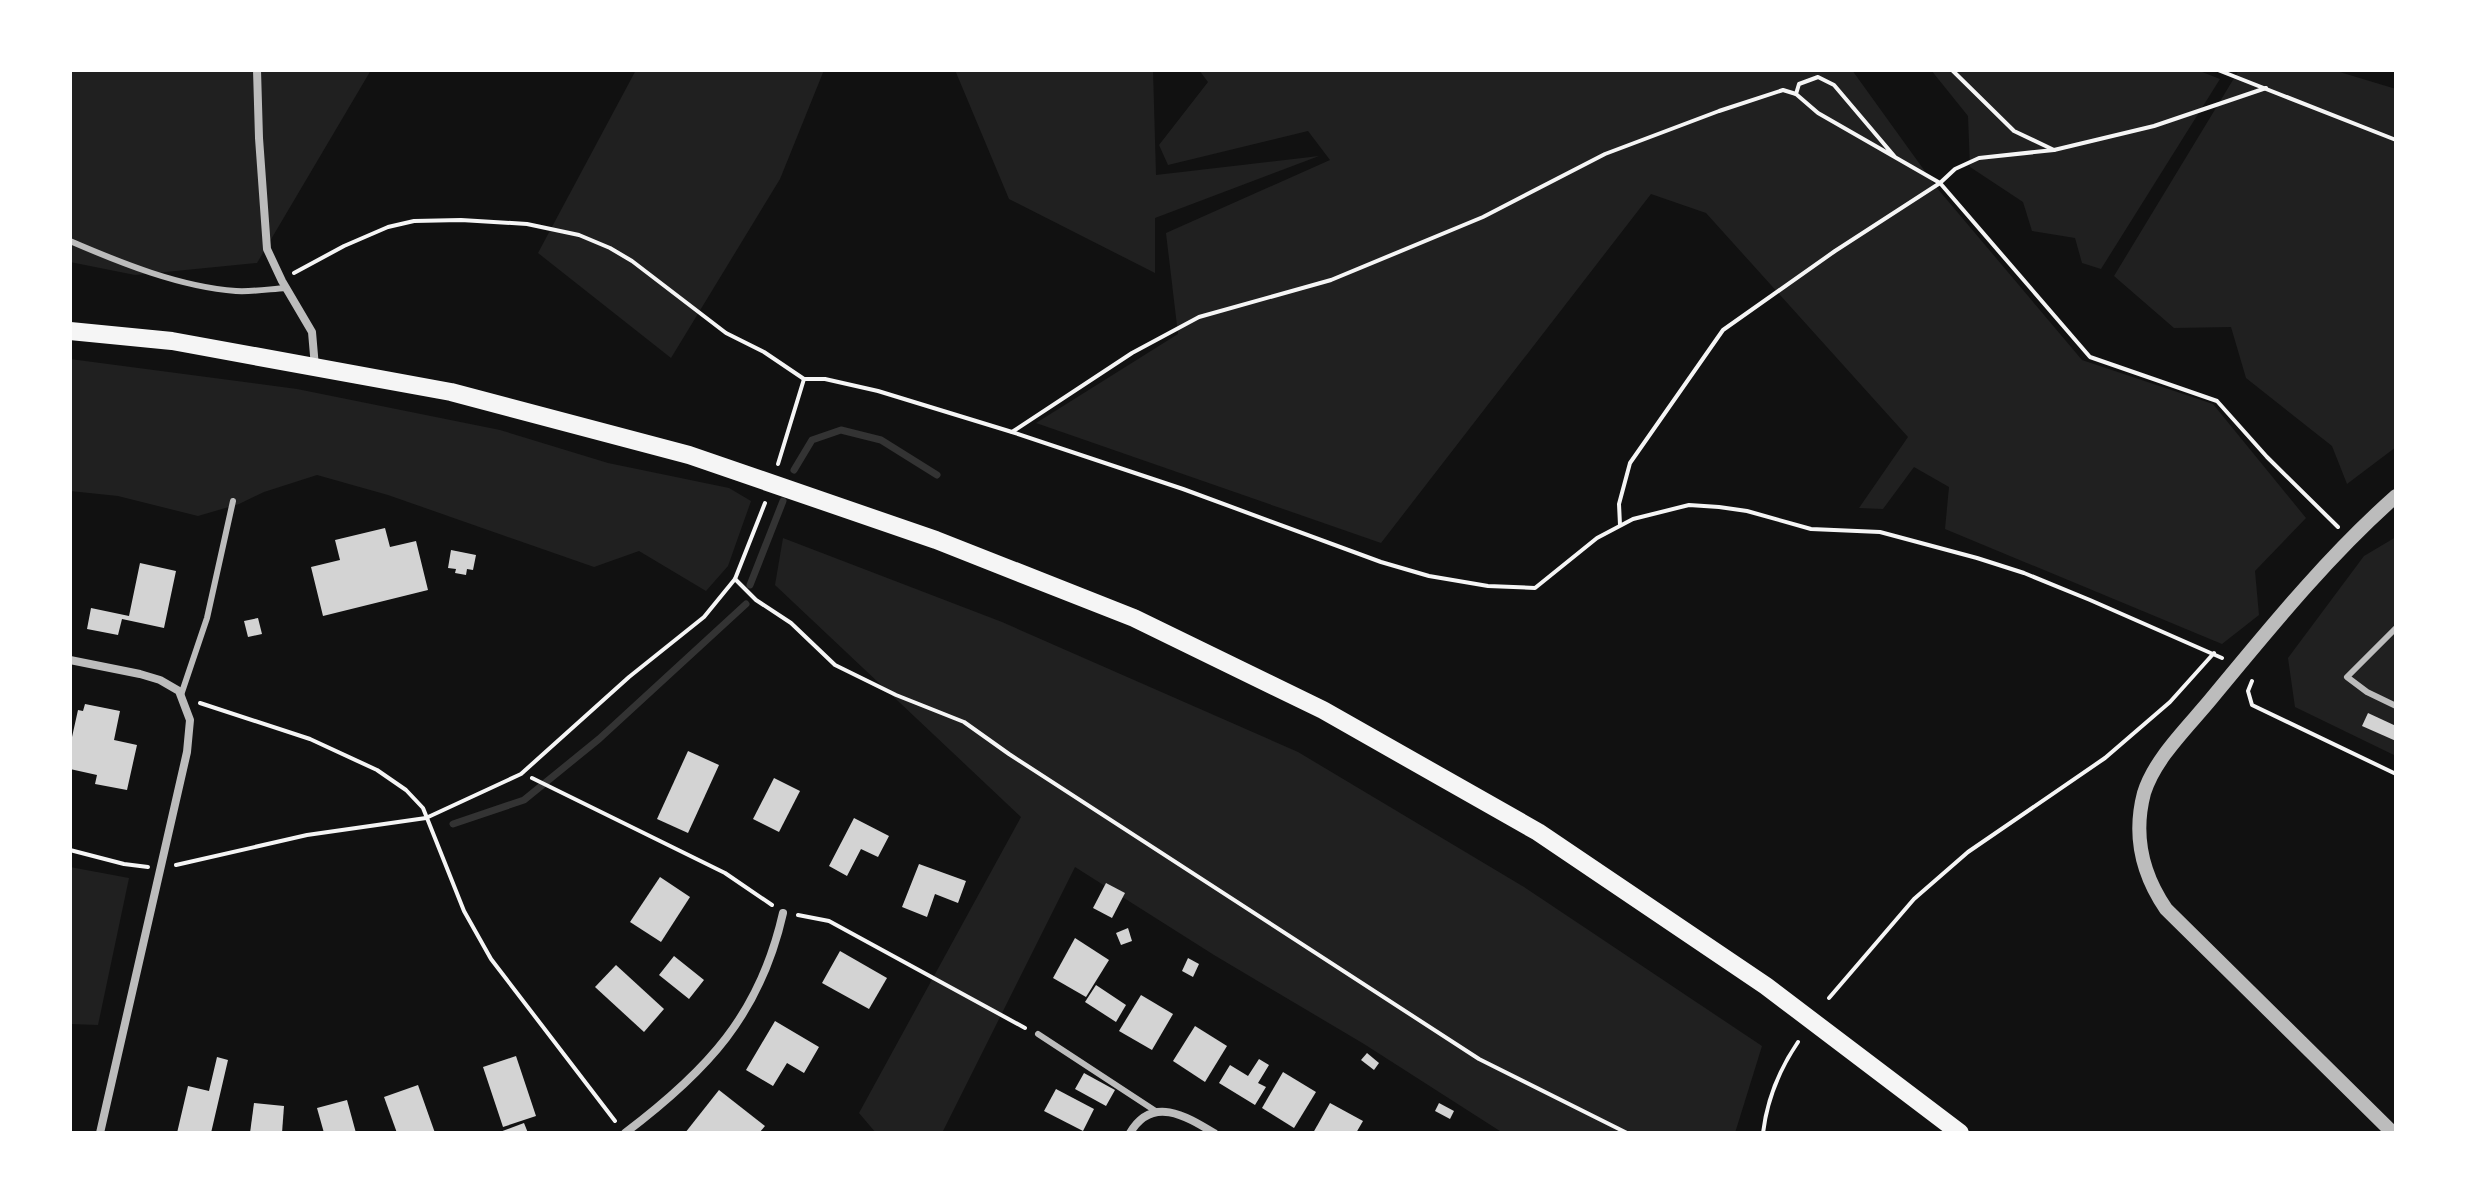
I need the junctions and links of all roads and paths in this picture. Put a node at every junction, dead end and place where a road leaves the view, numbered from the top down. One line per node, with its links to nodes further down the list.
1 (257, 70): 11 (street)
2 (1952, 70): 7 (path)
3 (2218, 70): 4 (path)
4 (2266, 88): 6 (path); 7 (path)
5 (1796, 94): 8 (path); 8 (path); 15 (path)
6 (2396, 140)
7 (2054, 150): 9 (path)
8 (1895, 157): 9 (path)
9 (1940, 183): 20 (path); 21 (path)
10 (70, 241): 11 (lane)
11 (284, 284): 13 (street); 14 (path)
12 (70, 331): 13 (highway)
13 (315, 368): 45 (highway)
14 (804, 379): 15 (path); 16 (path)
15 (1012, 432): 20 (path)
16 (777, 467)
17 (2396, 496): 21 (street)
18 (768, 497): 22 (path)
19 (233, 501): 26 (lane)
20 (1620, 525): 34 (path)
21 (2351, 540): 46 (street)
22 (735, 579): 30 (path); 43 (path)
23 (2396, 628): 27 (lane)
24 (70, 660): 26 (street)
25 (2253, 678): 28 (path)
26 (182, 696): 30 (path); 32 (street)
27 (2396, 706)
28 (2396, 774)
29 (532, 778): 33 (path)
30 (426, 818): 32 (path); 38 (path)
31 (70, 850): 32 (path)
32 (161, 866): 39 (street)
33 (783, 913): 35 (path); 40 (street)
34 (1829, 998)
35 (1038, 1034): 37 (lane)
36 (1798, 1042): 44 (path)
37 (1157, 1112): 41 (street); 42 (street)
38 (615, 1121)
39 (100, 1133)
40 (625, 1133)
41 (1130, 1133)
42 (1214, 1133)
43 (1627, 1133)
44 (1763, 1133)
45 (1960, 1133)
46 (2393, 1133)

